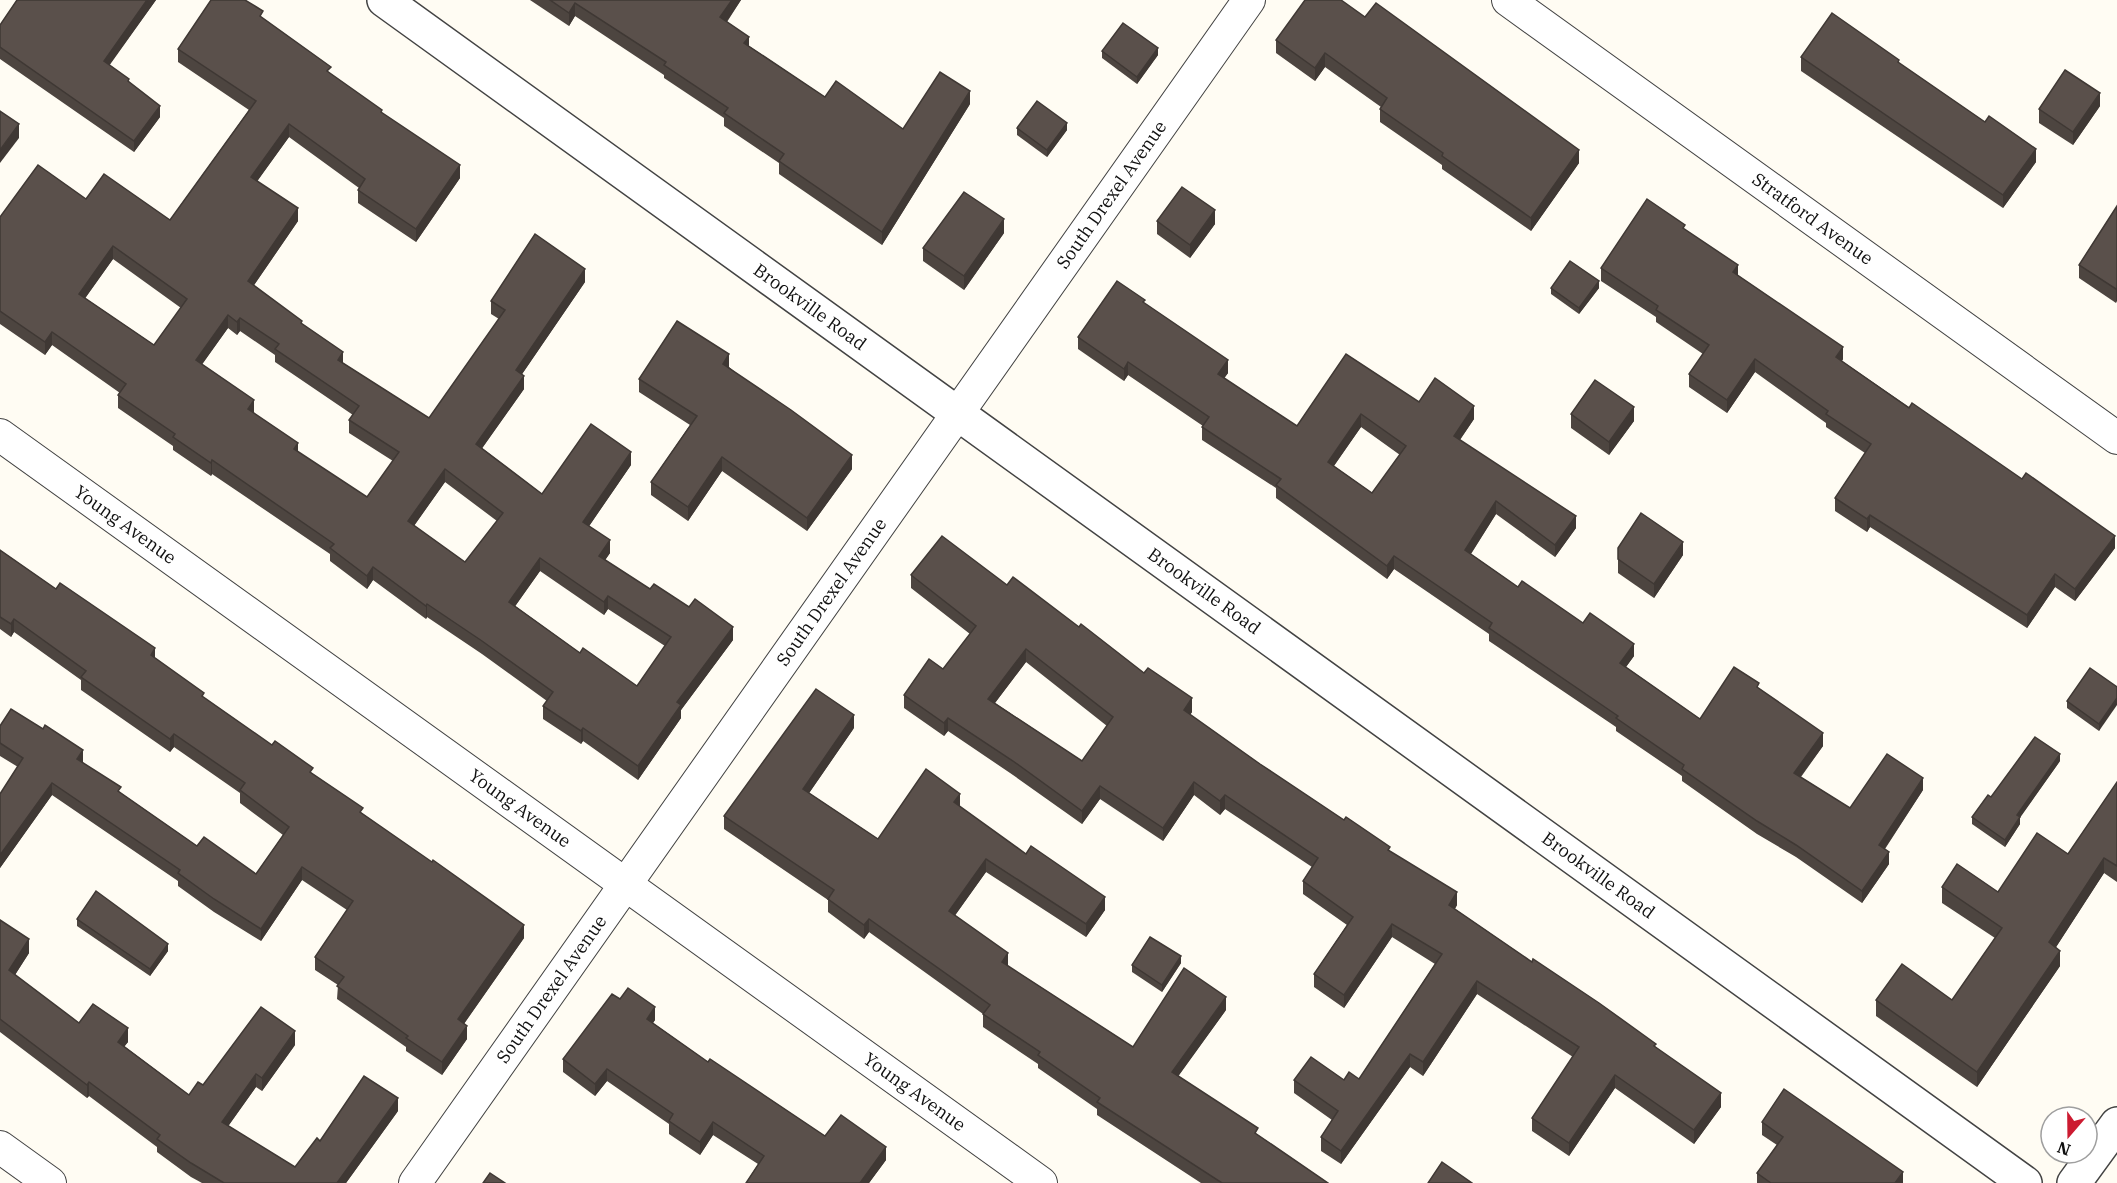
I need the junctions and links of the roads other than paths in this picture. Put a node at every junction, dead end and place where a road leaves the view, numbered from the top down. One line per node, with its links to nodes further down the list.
1 (384, 0): 4 (street, Brookville Road)
2 (1249, 0): 4 (street, South Drexel Avenue)
3 (1508, 0): 6 (street, Stratford Avenue)
4 (958, 414): 7 (street, South Drexel Avenue); 13 (street, Brookville Road)
5 (0, 435): 7 (street, Young Avenue)
6 (2117, 438)
7 (626, 884): 11 (street, South Drexel Avenue); 12 (street, Young Avenue)
8 (2117, 1124): 14 (street)
9 (0, 1147): 10 (street)
10 (50, 1183)
11 (415, 1183)
12 (1041, 1183)
13 (2025, 1183)
14 (2074, 1183)

